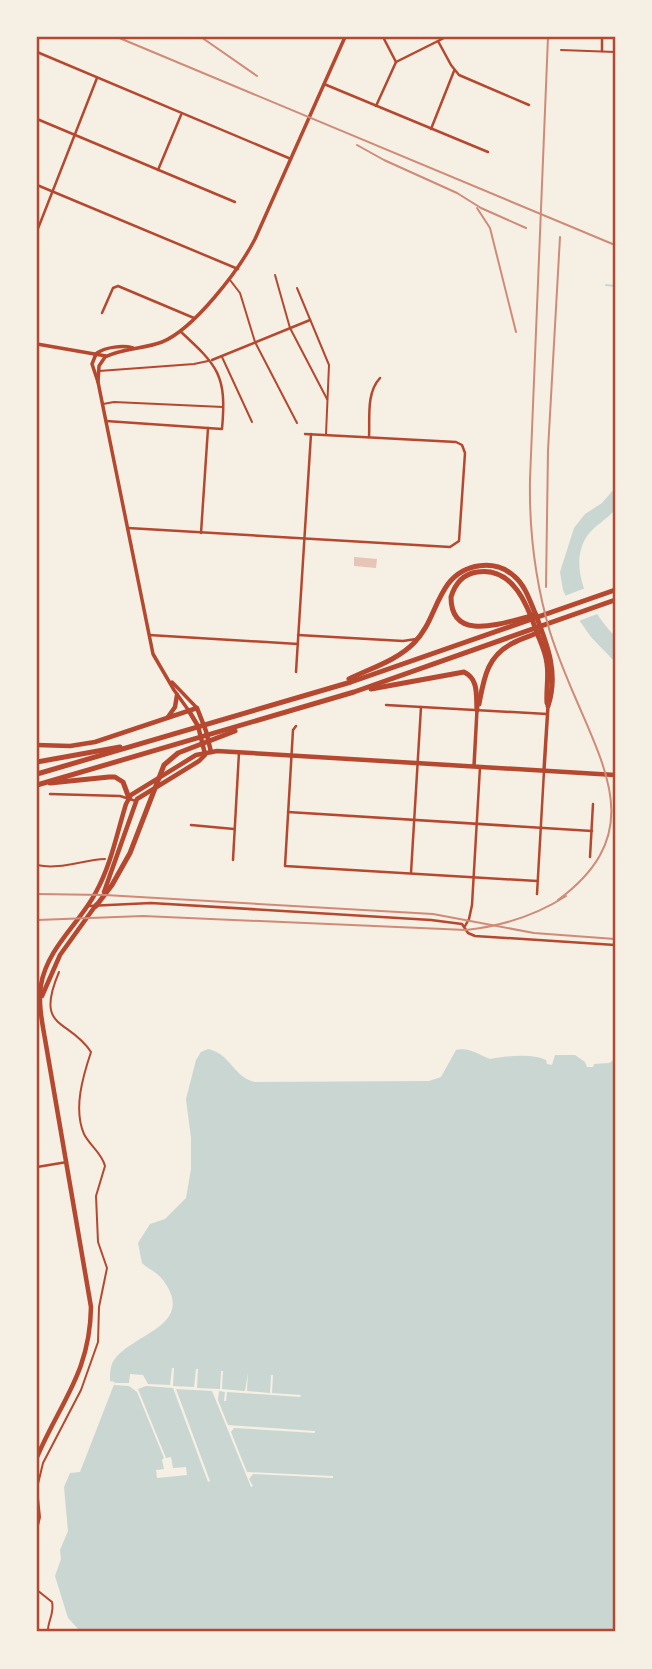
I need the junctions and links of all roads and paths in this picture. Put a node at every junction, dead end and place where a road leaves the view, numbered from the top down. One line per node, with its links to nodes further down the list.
1 (345, 37): 13 (street)
2 (383, 37): 10 (street)
3 (446, 37): 5 (street)
4 (602, 37): 7 (street)
5 (438, 41): 10 (street); 11 (street)
6 (561, 50): 7 (lane)
7 (601, 51): 9 (lane)
8 (37, 52): 12 (street)
9 (615, 52)
10 (396, 62): 15 (street)
11 (454, 71): 14 (street); 18 (street)
12 (97, 78): 16 (street); 19 (street)
13 (324, 84): 15 (street); 21 (street)
14 (529, 105)
15 (376, 106): 18 (street)
16 (182, 113): 21 (street); 22 (street)
17 (37, 119): 19 (street)
18 (431, 129): 20 (street)
19 (74, 135): 22 (street); 24 (street)
20 (488, 152)
21 (291, 159): 27 (street)
22 (158, 170): 25 (street)
23 (37, 186): 24 (street)
24 (52, 192): 26 (street); 27 (street)
25 (235, 202)
26 (37, 231)
27 (238, 269): 29 (street)
28 (275, 275): 34 (lane)
29 (229, 279): 32 (street); 36 (lane)
30 (297, 288): 33 (lane)
31 (102, 313): 32 (street)
32 (194, 318): 35 (street)
33 (310, 320): 34 (street); 46 (lane)
34 (290, 328): 36 (street); 46 (lane)
35 (180, 331): 38 (street); 42 (street)
36 (255, 342): 40 (street); 51 (lane)
37 (37, 344): 39 (street)
38 (135, 349): 39 (street); 41 (street)
39 (96, 354): 41 (street); 45 (street)
40 (221, 356): 42 (street); 50 (lane)
41 (105, 357): 43 (street)
42 (212, 360): 43 (lane); 48 (street)
43 (98, 372): 45 (street)
44 (380, 378): 56 (street)
45 (98, 382): 47 (street)
46 (328, 400): 55 (lane)
47 (102, 405): 48 (lane); 49 (street)
48 (224, 407): 52 (street)
49 (106, 421): 52 (street); 57 (street)
50 (252, 422)
51 (296, 423)
52 (208, 428): 58 (street)
53 (305, 434): 54 (street)
54 (311, 434): 55 (street); 59 (street)
55 (326, 435): 56 (street)
56 (369, 437): 59 (street)
57 (127, 528): 58 (street); 63 (street)
58 (201, 533): 59 (street)
59 (304, 539): 64 (street)
60 (615, 590): 62 (highway)
61 (615, 600): 65 (highway)
62 (517, 621): 70 (highway); 74 (highway)
63 (149, 635): 67 (street); 69 (street)
64 (298, 635): 66 (street); 67 (street)
65 (522, 636): 71 (highway); 77 (highway)
66 (419, 638): 70 (highway); 74 (highway)
67 (298, 644): 68 (street)
68 (296, 672)
69 (169, 680): 72 (street); 76 (street)
70 (334, 687): 84 (highway)
71 (354, 692): 77 (highway); 81 (highway)
72 (177, 695): 78 (street); 80 (main road)
73 (386, 705): 75 (street)
74 (548, 706): 79 (street)
75 (421, 707): 77 (street); 90 (street)
76 (198, 709): 78 (main road); 85 (main road)
77 (477, 710): 79 (street); 91 (street)
78 (190, 712): 80 (main road); 85 (main road)
79 (547, 715): 93 (street)
80 (168, 718): 83 (main road)
81 (245, 725): 96 (highway); 117 (highway)
82 (296, 726): 88 (street)
83 (37, 745)
84 (135, 745): 89 (highway); 94 (highway)
85 (207, 746): 87 (main road)
86 (239, 752): 87 (main road); 88 (main road); 106 (street)
87 (208, 753): 98 (main road); 99 (main road)
88 (291, 755): 90 (main road); 101 (street)
89 (37, 762)
90 (418, 763): 91 (main road); 102 (street)
91 (474, 766): 92 (main road)
92 (481, 767): 93 (main road); 103 (street)
93 (544, 771): 95 (main road); 105 (street)
94 (37, 774)
95 (615, 775)
96 (38, 785): 98 (highway)
97 (50, 794): 98 (street)
98 (129, 798): 99 (street); 109 (main road)
99 (136, 801): 117 (main road)
100 (593, 804): 107 (street)
101 (288, 812): 102 (street); 112 (street)
102 (414, 820): 103 (street); 112 (street)
103 (477, 824): 105 (street); 113 (street)
104 (191, 825): 106 (street)
105 (541, 827): 107 (street); 114 (street)
106 (234, 829): 110 (street)
107 (592, 831): 108 (street)
108 (590, 857)
109 (110, 859): 111 (path); 116 (main road)
110 (233, 860)
111 (37, 865)
112 (411, 873): 113 (street)
113 (474, 877): 114 (street); 118 (street)
114 (537, 881): 115 (street)
115 (537, 894)
116 (88, 906): 117 (street); 121 (main road)
117 (96, 906): 118 (street); 121 (main road)
118 (465, 926): 119 (street)
119 (615, 945)
120 (61, 966): 124 (path)
121 (39, 996): 122 (main road)
122 (66, 1162): 123 (street); 125 (main road)
123 (37, 1167)
124 (97, 1230)
125 (37, 1457)
126 (37, 1590): 127 (path)
127 (48, 1632)

